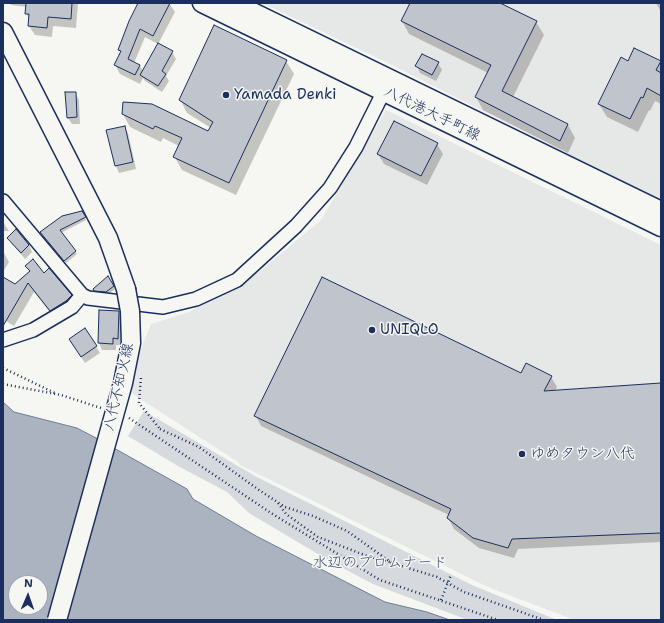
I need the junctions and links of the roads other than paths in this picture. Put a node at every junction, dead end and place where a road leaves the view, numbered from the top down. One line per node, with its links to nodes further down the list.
1 (202, 3): 4 (main road, 八代港大手町線)
2 (234, 3): 4 (main road, 八代港大手町線)
3 (3, 32): 10 (main road, 八代不知火線, bridge)
4 (388, 86): 6 (main road, 八代港大手町線); 7 (main road, 八代港大手町線); 8 (street)
5 (3, 201): 8 (street)
6 (661, 211)
7 (661, 227)
8 (82, 295): 9 (street)
9 (3, 340)
10 (57, 620)

